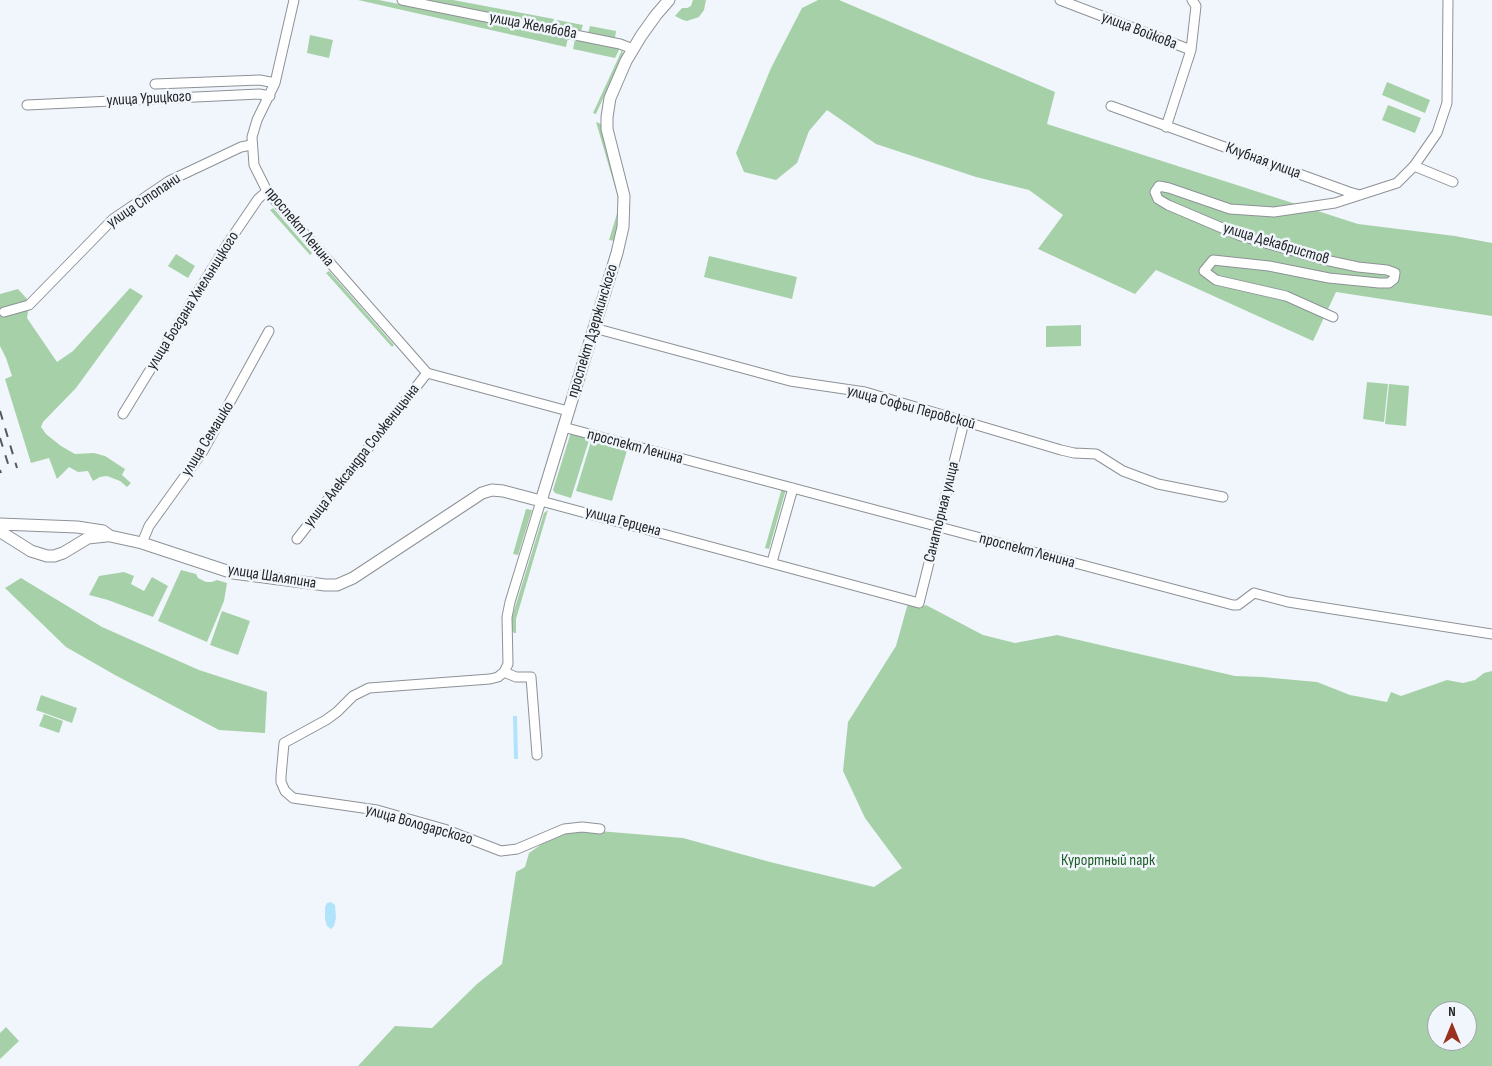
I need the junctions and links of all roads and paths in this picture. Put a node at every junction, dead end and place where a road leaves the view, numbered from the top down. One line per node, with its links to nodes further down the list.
1 (294, 0): 9 (street, проспект Ленина)
2 (402, 0): 7 (street, улица Желябова)
3 (669, 0): 7 (main road, проспект Дзержинского)
4 (1060, 0): 8 (street, улица Войкова)
5 (1192, 0): 8 (street)
6 (1448, 0): 16 (street, улица Декабристов)
7 (633, 49): 22 (main road, проспект Дзержинского)
8 (1191, 50): 14 (street)
9 (275, 82): 10 (street, улица Урицкого); 11 (street, проспект Ленина)
10 (155, 84)
11 (270, 96): 12 (street, улица Урицкого); 15 (street, проспект Ленина)
12 (27, 106)
13 (1111, 106): 14 (street, Клубная улица)
14 (1166, 126): 19 (street, Клубная улица)
15 (251, 145): 18 (street, проспект Ленина); 20 (street, улица Стопани)
16 (1414, 166): 17 (street); 19 (street, улица Декабристов)
17 (1453, 182)
18 (266, 191): 24 (street, проспект Ленина); 26 (street, улица Богдана Хмельницкого)
19 (1360, 195): 21 (street, улица Декабристов)
20 (4, 312)
21 (1333, 317)
22 (594, 328): 25 (main road, проспект Дзержинского); 27 (street, улица Софьи Перовской)
23 (270, 331): 37 (street, улица Семашко)
24 (427, 373): 25 (street); 36 (street, улица Александра Солженицына)
25 (568, 411): 28 (main road, проспект Дзержинского)
26 (123, 414)
27 (964, 422): 30 (street, улица Софьи Перовской); 33 (street, Санаторная улица)
28 (563, 427): 29 (street, проспект Ленина); 31 (main road, проспект Дзержинского)
29 (793, 488): 33 (street, проспект Ленина); 38 (street)
30 (1223, 497)
31 (541, 500): 38 (street, улица Герцена); 39 (main road, улица Герцена); 42 (street, проспект Дзержинского)
32 (0, 524): 35 (main road, улица Шаляпина)
33 (938, 527): 40 (street, Санаторная улица); 41 (street, проспект Ленина)
34 (0, 530): 35 (main road)
35 (110, 536): 37 (main road, улица Шаляпина)
36 (298, 540)
37 (142, 543): 39 (main road, улица Шаляпина)
38 (772, 562): 40 (street, улица Герцена)
39 (346, 582)
40 (919, 603)
41 (1492, 634)
42 (504, 672): 43 (street); 44 (street, улица Володарского)
43 (537, 755)
44 (600, 829)

